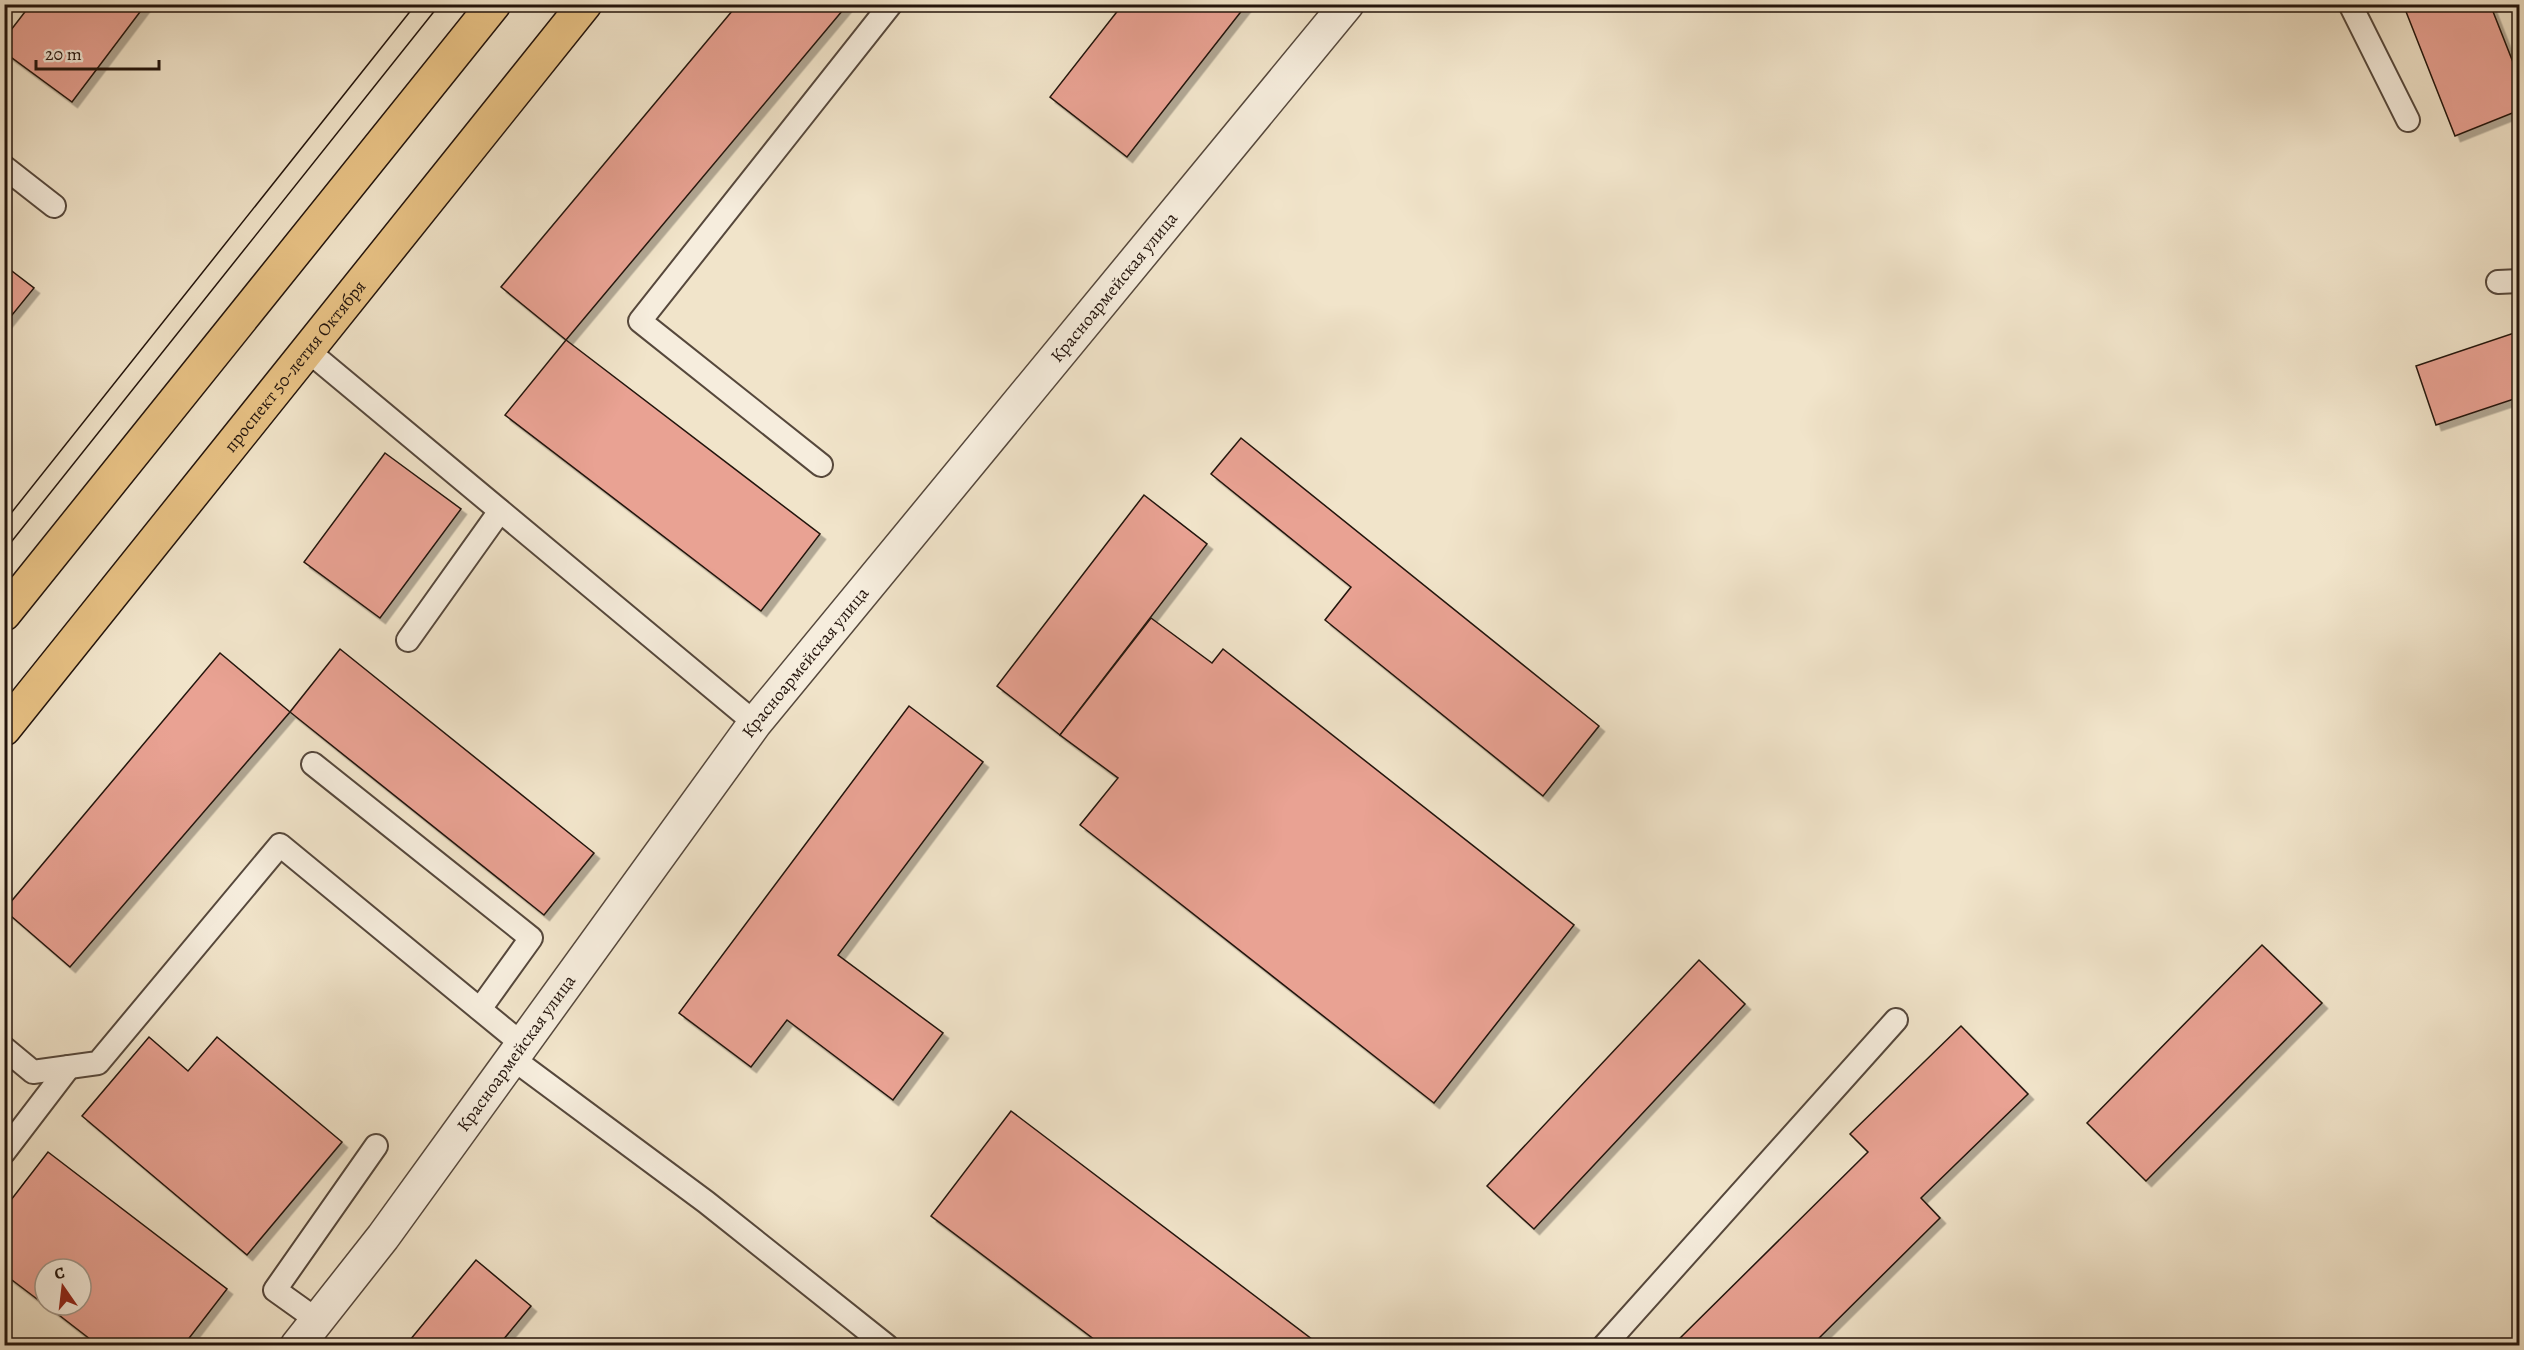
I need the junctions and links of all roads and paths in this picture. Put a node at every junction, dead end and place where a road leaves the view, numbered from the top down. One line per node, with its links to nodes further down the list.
1 (494, 4): 12 (main road)
2 (585, 4): 9 (main road, проспект 50-летия Октября)
3 (891, 4): 10 (lane)
4 (1347, 4): 14 (street, Красноармейская улица)
5 (2350, 4): 6 (lane)
6 (2408, 120)
7 (4, 168): 8 (lane)
8 (54, 206)
9 (307, 350): 11 (lane); 15 (main road, проспект 50-летия Октября)
10 (821, 465)
11 (500, 511): 13 (lane); 14 (lane)
12 (4, 614)
13 (408, 640)
14 (754, 723): 20 (street, Красноармейская улица)
15 (4, 729)
16 (313, 764): 17 (lane)
17 (480, 1009): 20 (lane); 21 (lane)
18 (1896, 1020): 27 (lane)
19 (4, 1048): 21 (lane)
20 (517, 1051): 24 (street, Красноармейская улица); 26 (lane)
21 (69, 1067): 23 (lane)
22 (376, 1146): 24 (lane)
23 (4, 1152)
24 (317, 1320): 25 (street, Красноармейская улица)
25 (297, 1346)
26 (887, 1346)
27 (1604, 1346)

